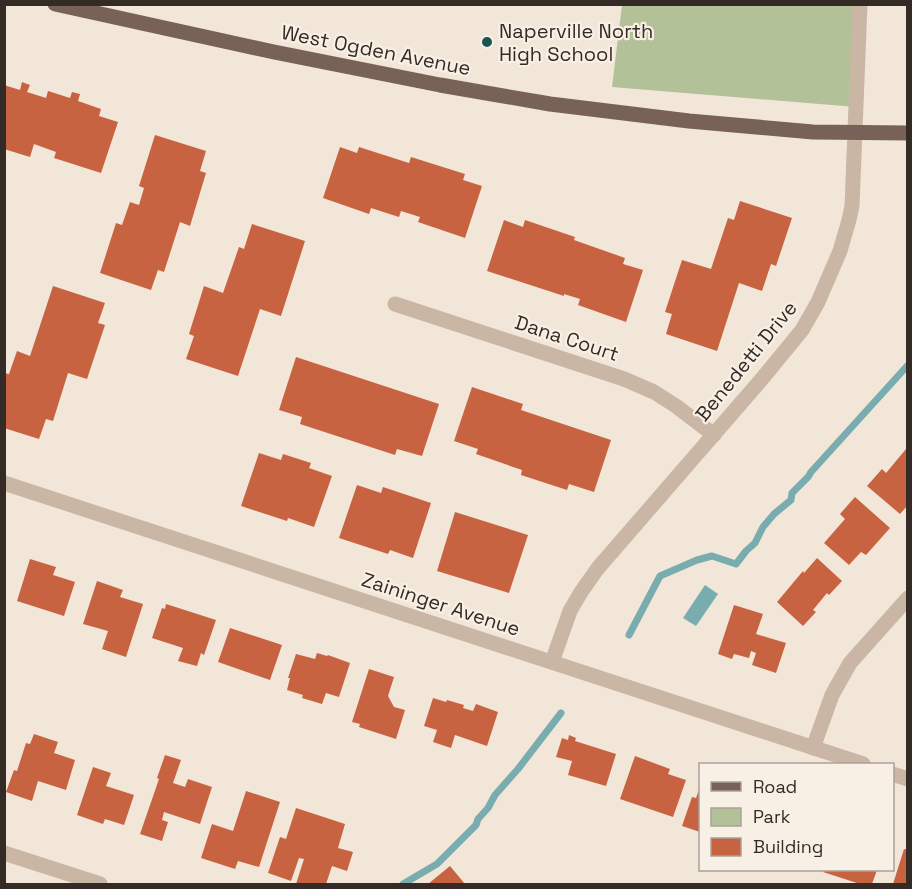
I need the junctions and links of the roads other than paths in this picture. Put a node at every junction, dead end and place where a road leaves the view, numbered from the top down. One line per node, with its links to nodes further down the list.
1 (56, 4): 3 (main road, West Ogden Avenue)
2 (860, 4): 3 (street, Benedetti Drive)
3 (855, 132): 4 (main road, West Ogden Avenue); 6 (street, Benedetti Drive)
4 (908, 133)
5 (395, 304): 6 (street, Dana Court)
6 (714, 435): 9 (street, Benedetti Drive)
7 (4, 483): 9 (street, Zaininger Avenue)
8 (908, 598): 10 (street)
9 (552, 662): 10 (street, Zaininger Avenue)
10 (813, 748): 11 (street, Zaininger Avenue)
11 (858, 763)
12 (4, 853): 13 (street)
13 (100, 885)

